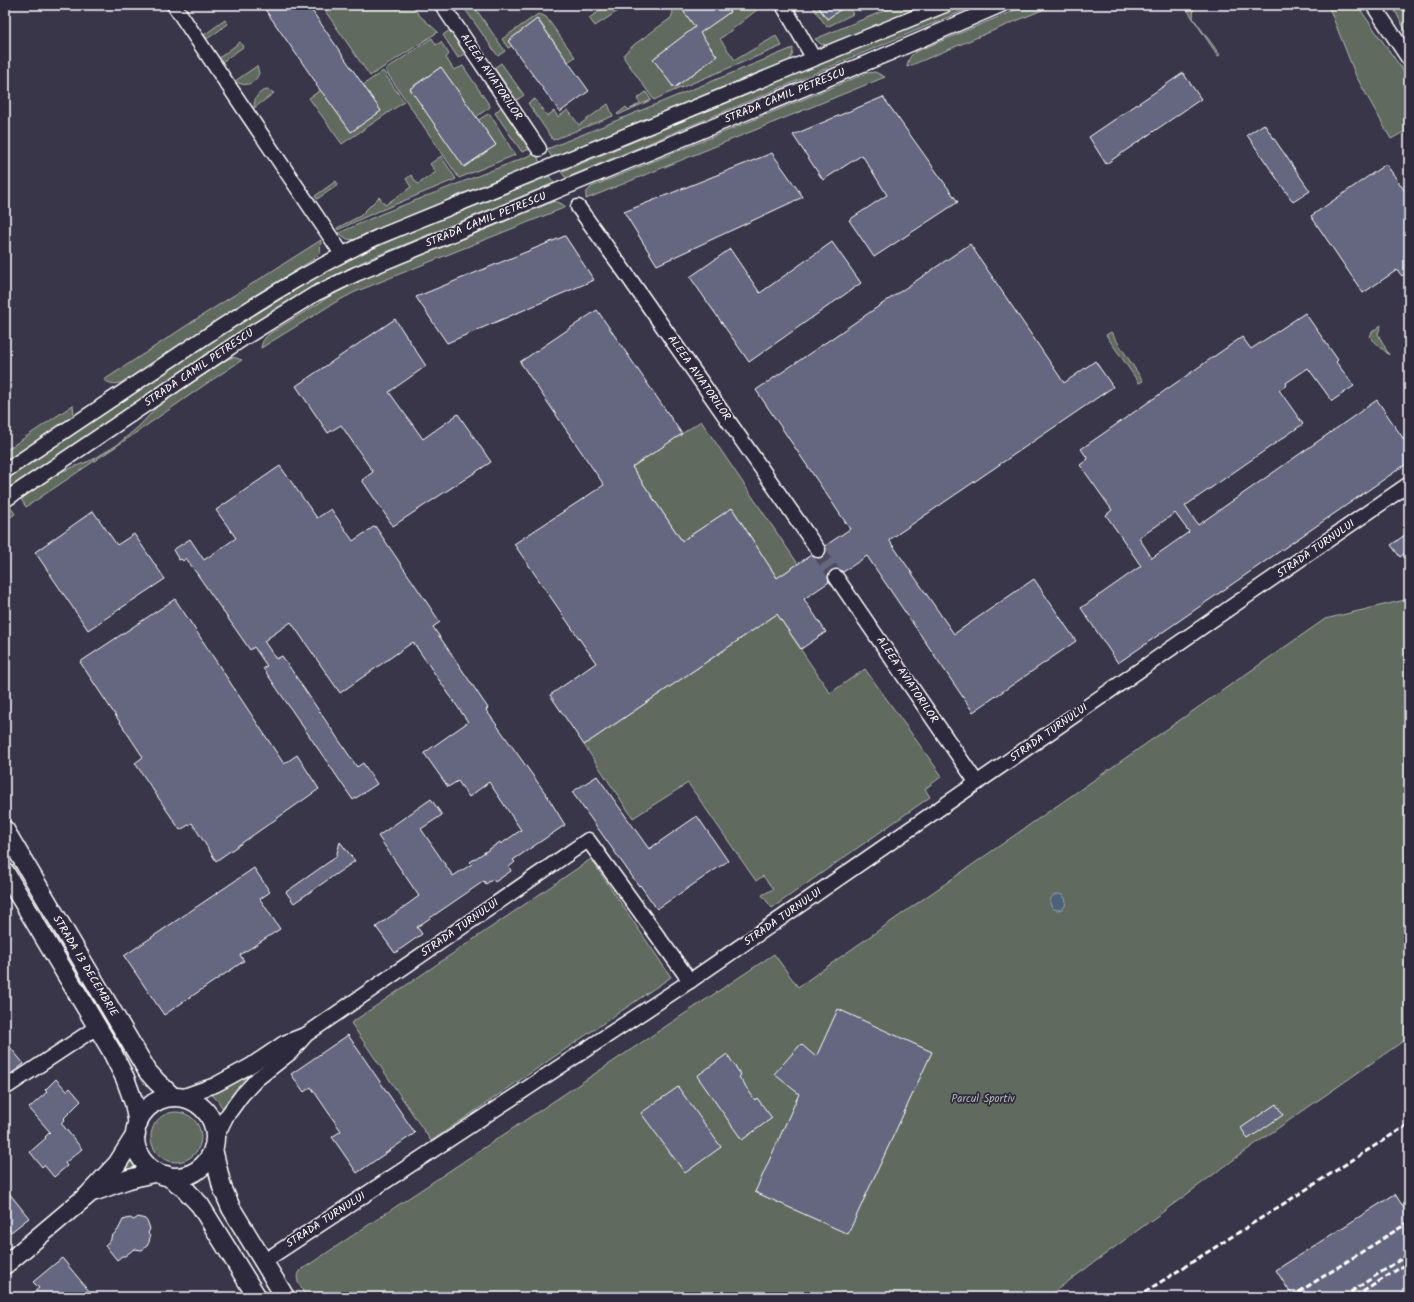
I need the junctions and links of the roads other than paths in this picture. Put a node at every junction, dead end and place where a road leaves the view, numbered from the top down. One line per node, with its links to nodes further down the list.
1 (174, 5): 11 (street)
2 (442, 5): 9 (street, ALEEA AVIATORILOR)
3 (783, 5): 7 (street)
4 (945, 5): 7 (street, STRADA CAMIL PETRESCU)
5 (1001, 5): 14 (street, STRADA CAMIL PETRESCU)
6 (1373, 5): 8 (street)
7 (814, 59): 11 (street, STRADA CAMIL PETRESCU)
8 (1409, 59)
9 (539, 149)
10 (578, 207): 15 (street, ALEEA AVIATORILOR)
11 (342, 254): 12 (street, STRADA CAMIL PETRESCU)
12 (5, 472)
13 (1409, 484): 17 (street, STRADA TURNULUI)
14 (5, 500)
15 (818, 550)
16 (836, 577): 17 (street, ALEEA AVIATORILOR)
17 (977, 783): 20 (street, STRADA TURNULUI)
18 (5, 830): 24 (main road, STRADA 13 DECEMBRIE)
19 (5, 872): 21 (main road, STRADA 13 DECEMBRIE)
20 (690, 981): 22 (street, STRADA TURNULUI); 29 (street, STRADA TURNULUI)
21 (97, 1027): 23 (street); 25 (main road, STRADA 13 DECEMBRIE)
22 (307, 1034): 24 (street, STRADA TURNULUI); 26 (street, STRADA TURNULUI)
23 (5, 1088)
24 (177, 1097): 25 (main road); 26 (main road, STRADA 13 DECEMBRIE)
25 (137, 1129): 27 (main road, STRADA 13 DECEMBRIE); 28 (main road)
26 (214, 1144): 27 (main road); 29 (main road, STRADA 13 DECEMBRIE)
27 (162, 1174): 28 (main road); 31 (main road, STRADA 13 DECEMBRIE)
28 (89, 1194): 30 (main road)
29 (263, 1262): 32 (main road, STRADA 13 DECEMBRIE)
30 (5, 1266)
31 (251, 1295)
32 (285, 1297)

